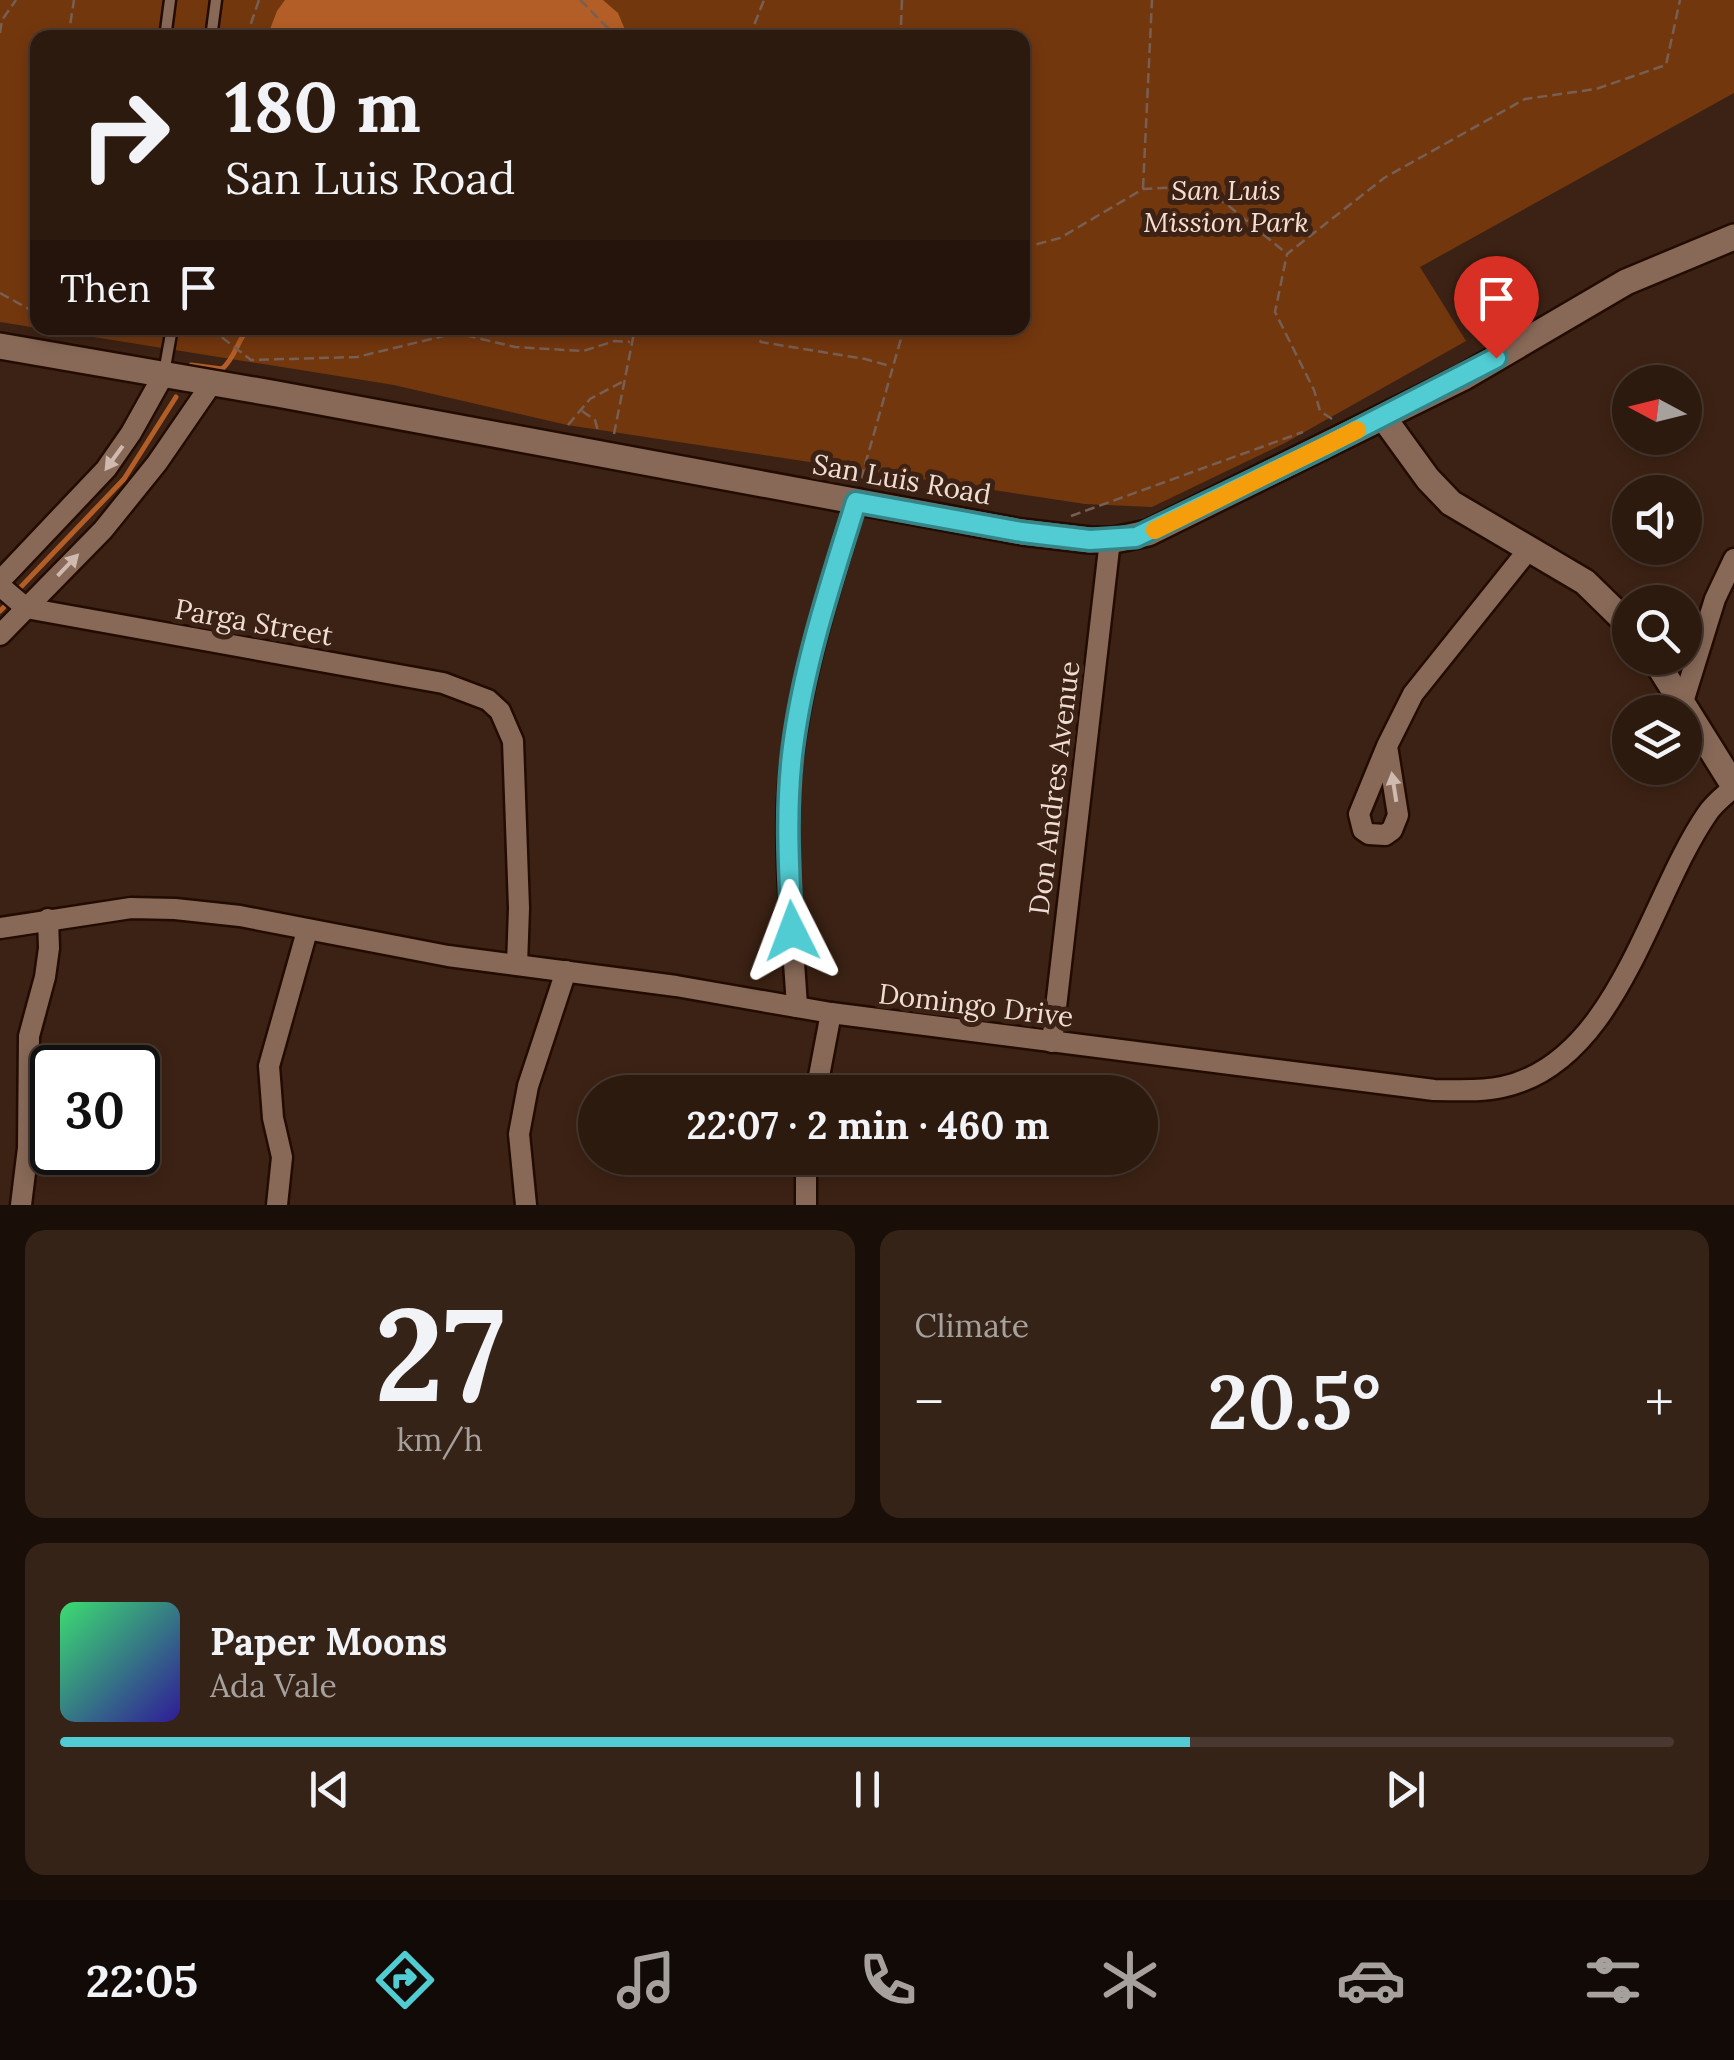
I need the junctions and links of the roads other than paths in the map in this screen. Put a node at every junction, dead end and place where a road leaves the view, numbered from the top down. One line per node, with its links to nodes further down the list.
1 (170, 0): 3 (lane)
2 (216, 0): 4 (lane)
3 (166, 30)
4 (212, 30)
5 (1734, 237): 10 (street, San Luis Road)
6 (171, 335): 8 (lane)
7 (0, 346): 8 (street, San Luis Road)
8 (164, 374): 9 (street, San Luis Road); 15 (street, one-way to 15)
9 (212, 382): 11 (street, San Luis Road); 16 (street, one-way to 9)
10 (1384, 417): 12 (street, San Luis Road); 13 (street)
11 (859, 493): 12 (street, San Luis Road); 28 (street)
12 (1110, 540): 30 (street, Don Andres Avenue)
13 (1529, 548): 17 (street); 21 (street)
14 (1734, 559): 19 (street)
15 (0, 584): 16 (street)
16 (26, 608): 18 (street); 26 (street, Parga Street)
17 (1612, 609)
18 (0, 635)
19 (1685, 695)
20 (1702, 733): 22 (street)
21 (1387, 746)
22 (1734, 786): 30 (street, Domingo Drive)
23 (48, 919): 24 (street, Domingo Drive); 25 (street, Domingo Drive); 33 (street)
24 (0, 928)
25 (307, 931): 26 (street, Domingo Drive); 34 (street)
26 (516, 965): 27 (street, Domingo Drive)
27 (566, 971): 28 (street, Domingo Drive); 35 (street)
28 (796, 1008): 29 (street, Domingo Drive)
29 (831, 1013): 30 (street, Domingo Drive); 31 (street)
30 (1052, 1042)
31 (819, 1075)
32 (806, 1175): 36 (street)
33 (21, 1205)
34 (278, 1205)
35 (526, 1205)
36 (806, 1205)

